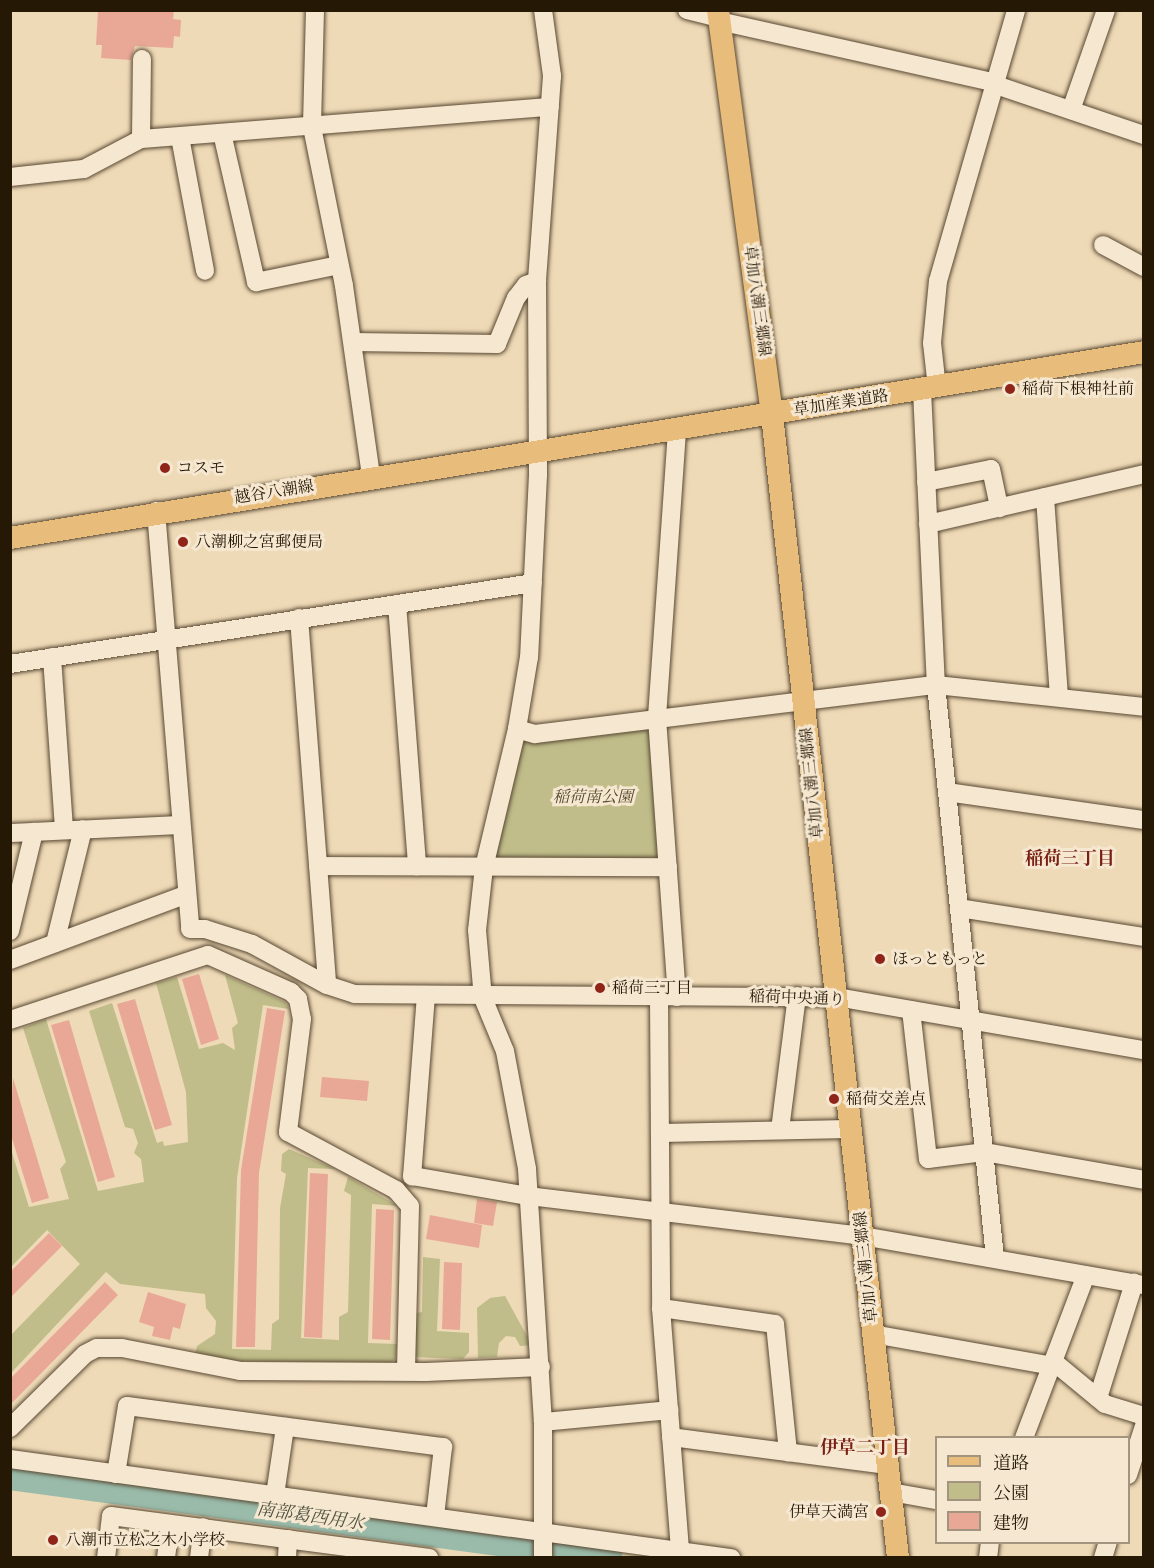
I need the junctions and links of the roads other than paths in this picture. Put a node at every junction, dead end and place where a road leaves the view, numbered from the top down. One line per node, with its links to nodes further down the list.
1 (315, 10): 11 (street)
2 (543, 10): 9 (street)
3 (687, 10): 6 (street)
4 (1016, 10): 8 (street)
5 (1106, 10): 10 (street)
6 (719, 16): 8 (street); 25 (main road, 草加八潮三郷線)
7 (142, 59): 15 (street)
8 (993, 83): 10 (street); 24 (street)
9 (550, 107): 11 (street); 21 (street)
10 (1071, 110): 13 (street)
11 (312, 127): 12 (street); 18 (street)
12 (222, 133): 14 (street); 18 (street)
13 (1143, 135)
14 (180, 137): 15 (street); 20 (street)
15 (141, 139): 16 (street)
16 (10, 177)
17 (1103, 245): 19 (street)
18 (339, 265): 22 (street)
19 (1143, 267)
20 (206, 271)
21 (537, 281): 22 (street); 27 (street)
22 (352, 342): 29 (street)
23 (1143, 352): 24 (main road, 草加産業道路)
24 (929, 389): 25 (main road, 草加産業道路); 30 (street)
25 (772, 415): 26 (main road, 草加産業道路); 44 (main road, 草加八潮三郷線)
26 (677, 428): 27 (main road, 草加産業道路); 46 (street)
27 (538, 451): 29 (main road, 越谷八潮線); 36 (street)
28 (1143, 474): 31 (street)
29 (371, 476): 33 (main road, 越谷八潮線)
30 (926, 482): 32 (street); 34 (street)
31 (1045, 497): 32 (street); 43 (street)
32 (999, 508): 34 (street)
33 (156, 511): 35 (main road, 越谷八潮線); 39 (street)
34 (927, 524): 42 (street)
35 (10, 537)
36 (533, 583): 37 (street); 47 (street)
37 (397, 604): 38 (street); 56 (street)
38 (299, 618): 39 (street); 55 (street)
39 (168, 641): 40 (street); 50 (street)
40 (52, 657): 41 (street); 51 (street)
41 (10, 664)
42 (936, 685): 43 (street); 44 (street); 48 (street)
43 (1059, 696): 45 (street)
44 (803, 699): 46 (street); 69 (main road, 草加八潮三郷線)
45 (1143, 707)
46 (657, 717): 47 (street); 58 (street)
47 (517, 729): 57 (street)
48 (947, 792): 49 (street); 60 (street)
49 (1143, 820)
50 (181, 825): 52 (street); 59 (street)
51 (64, 830): 52 (street); 53 (street)
52 (83, 830): 63 (street)
53 (34, 832): 54 (street); 61 (street)
54 (10, 833)
55 (318, 866): 56 (street); 65 (street)
56 (417, 866): 57 (street)
57 (484, 867): 58 (street); 70 (street)
58 (668, 867): 68 (street)
59 (185, 895): 63 (street); 65 (street, 稲荷中央通り)
60 (958, 908): 62 (street); 73 (street)
61 (10, 932)
62 (1143, 937)
63 (55, 943): 64 (street)
64 (10, 960)
65 (327, 985): 66 (street, 稲荷中央通り)
66 (426, 995): 70 (street, 稲荷中央通り); 80 (street)
67 (797, 996): 68 (street, 稲荷中央通り); 69 (street, 稲荷中央通り); 76 (street)
68 (668, 997): 70 (street, 稲荷中央通り); 77 (street)
69 (836, 997): 71 (street, 稲荷中央通り); 75 (main road, 草加八潮三郷線)
70 (483, 998): 80 (street)
71 (911, 1010): 73 (street, 稲荷中央通り); 78 (street)
72 (10, 1020): 90 (street)
73 (968, 1020): 74 (street, 稲荷中央通り); 78 (street)
74 (1143, 1050)
75 (850, 1129): 76 (street); 82 (main road, 草加八潮三郷線)
76 (780, 1130): 77 (street)
77 (660, 1133): 81 (street)
78 (984, 1152): 79 (street); 83 (street)
79 (1143, 1179)
80 (528, 1197): 81 (street); 89 (street)
81 (661, 1214): 82 (street); 86 (street)
82 (862, 1236): 83 (street); 87 (main road, 草加八潮三郷線)
83 (995, 1258): 84 (street)
84 (1086, 1275): 85 (street); 88 (street)
85 (1139, 1284): 91 (street)
86 (661, 1308): 92 (street); 100 (street)
87 (873, 1334): 88 (street); 102 (main road, 草加八潮三郷線)
88 (1053, 1364): 91 (street); 98 (street)
89 (541, 1367): 90 (street); 94 (street)
90 (406, 1371): 97 (street)
91 (1098, 1398): 93 (street)
92 (669, 1410): 94 (street); 99 (street)
93 (1143, 1416)
94 (543, 1422): 111 (street)
95 (1143, 1426): 103 (street)
96 (285, 1427): 104 (street); 106 (street); 108 (street)
97 (10, 1428)
98 (1024, 1436)
99 (671, 1437): 100 (street); 113 (street)
100 (788, 1452): 102 (street)
101 (10, 1459): 104 (street)
102 (888, 1465): 105 (main road, 草加八潮三郷線)
103 (1130, 1470)
104 (116, 1474): 106 (street)
105 (891, 1492): 107 (street); 121 (main road, 草加八潮三郷線)
106 (274, 1495): 108 (street)
107 (935, 1500)
108 (435, 1516): 111 (street)
109 (170, 1524): 110 (street); 116 (street); 117 (street)
110 (203, 1527): 112 (street); 118 (street)
111 (544, 1543): 113 (street)
112 (287, 1548): 114 (street)
113 (680, 1551): 120 (street)
114 (345, 1552): 115 (street)
115 (397, 1556): 119 (street)
116 (106, 1557)
117 (166, 1557)
118 (199, 1557)
119 (429, 1557)
120 (731, 1557)
121 (898, 1557)

